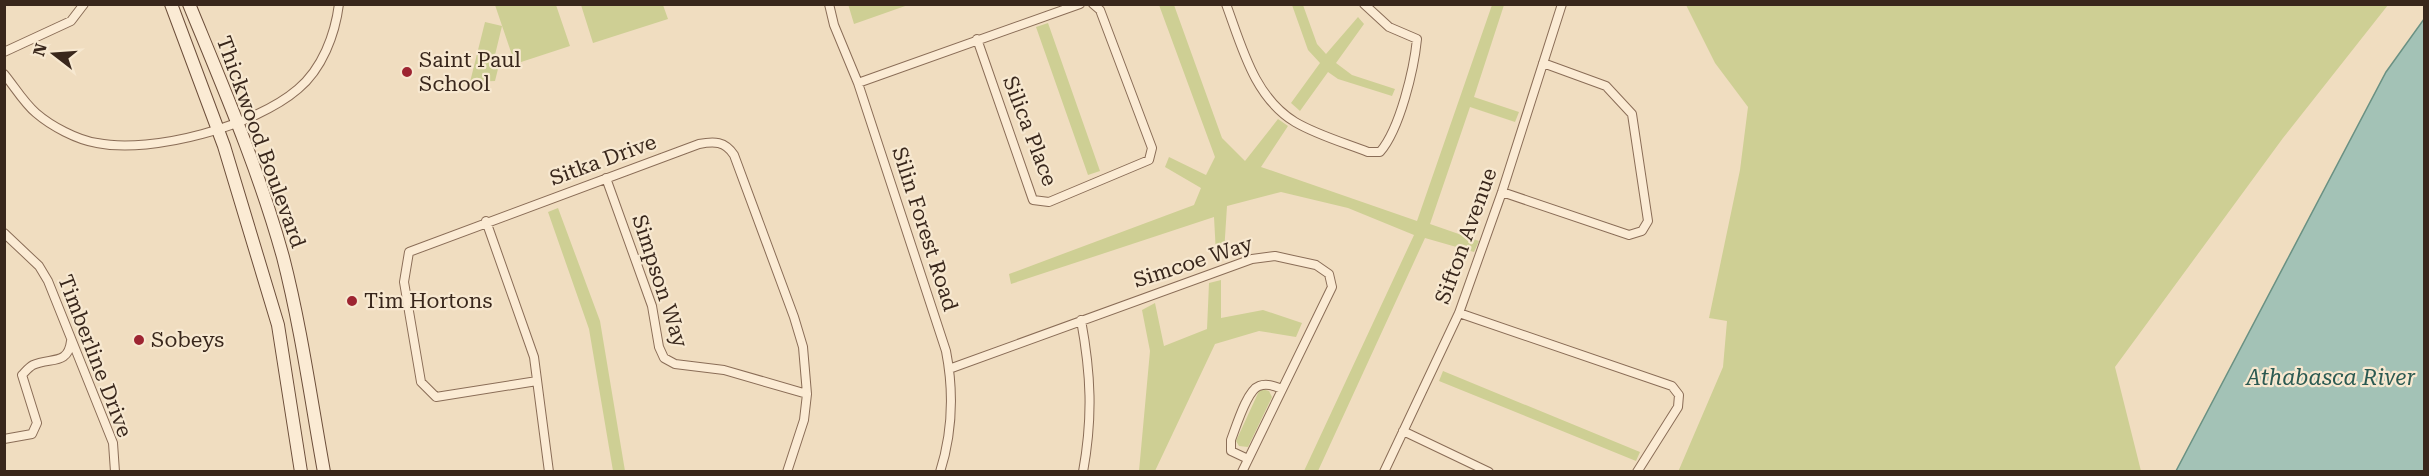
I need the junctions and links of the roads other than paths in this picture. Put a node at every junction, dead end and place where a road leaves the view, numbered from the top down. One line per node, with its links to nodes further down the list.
1 (84, 4): 12 (street)
2 (171, 4): 17 (main road, Thickwood Boulevard)
3 (189, 4): 16 (main road, Thickwood Boulevard)
4 (339, 4): 16 (street)
5 (829, 4): 15 (street, Silin Forest Road)
6 (1080, 4): 11 (street)
7 (1093, 4): 11 (street, Silica Place)
8 (1226, 4): 9 (street)
9 (1364, 4)
10 (1562, 4): 13 (street, Sifton Avenue)
11 (977, 39): 15 (street)
12 (4, 52)
13 (1543, 63): 19 (street, Sifton Avenue); 19 (street)
14 (4, 74): 17 (street)
15 (858, 83): 25 (street, Silin Forest Road)
16 (238, 121): 17 (street); 34 (main road, Thickwood Boulevard)
17 (218, 129): 33 (main road, Thickwood Boulevard)
18 (606, 178): 20 (street, Sitka Drive); 28 (street, Simpson Way); 28 (street, Sitka Drive)
19 (1502, 192): 22 (street, Sifton Avenue)
20 (486, 221): 26 (street); 26 (street, Sitka Drive)
21 (4, 233): 24 (street, Timberline Drive)
22 (1459, 313): 29 (street, Sifton Avenue); 42 (street)
23 (1081, 320): 25 (street, Simcoe Way); 27 (street, Simcoe Way); 38 (street)
24 (71, 337): 30 (street); 32 (street, Timberline Drive)
25 (949, 369): 37 (street, Silin Forest Road)
26 (537, 381): 35 (street)
27 (1282, 389): 31 (street, Simcoe Way); 31 (street)
28 (807, 393): 36 (street, Sitka Drive)
29 (1403, 431): 40 (street, Sifton Avenue); 41 (street)
30 (4, 439)
31 (1248, 459): 39 (street, Simcoe Way)
32 (115, 471)
33 (301, 471)
34 (326, 471)
35 (549, 471)
36 (787, 471)
37 (940, 471)
38 (1083, 471)
39 (1242, 471)
40 (1384, 471)
41 (1490, 471)
42 (1637, 471)

